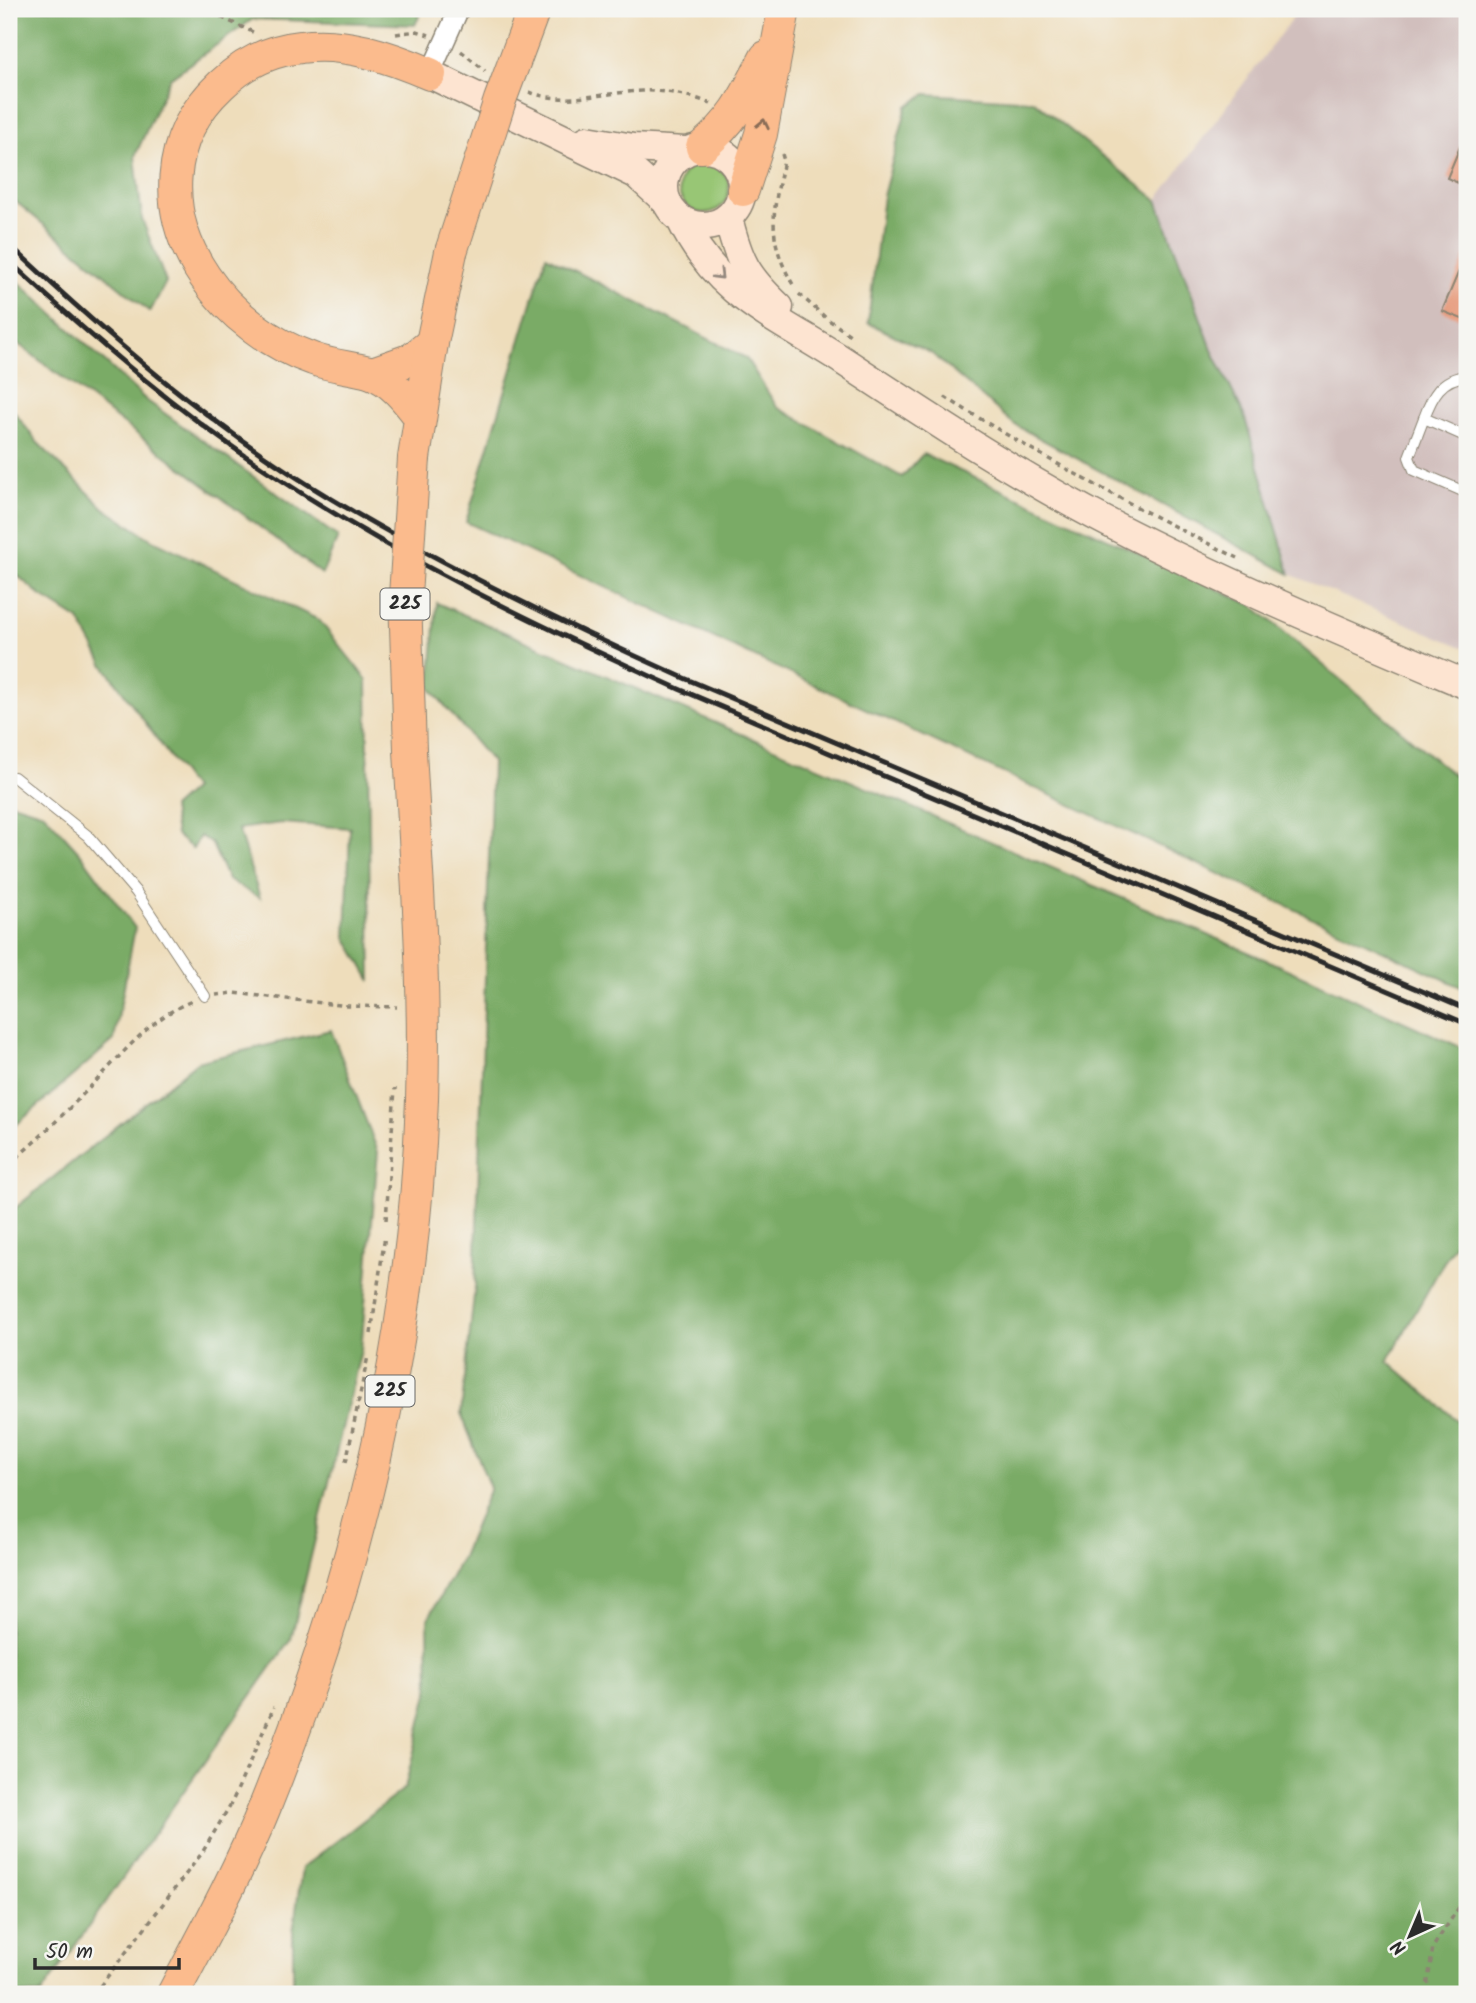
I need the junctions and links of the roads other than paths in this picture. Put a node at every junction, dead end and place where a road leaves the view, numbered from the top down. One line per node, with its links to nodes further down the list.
1 (459, 9): 4 (street)
2 (534, 9): 10 (main road, 225, bridge)
3 (782, 18): 6 (main road); 7 (main road, one-way to 3)
4 (430, 74): 5 (street); 12 (main road)
5 (540, 126): 6 (street); 8 (street)
6 (694, 149): 7 (street); 8 (street)
7 (743, 190): 9 (street)
8 (674, 211): 9 (street); 11 (street, one-way to 11)
9 (728, 218): 11 (street)
10 (432, 343): 12 (main road); 14 (main road, 225)
11 (822, 347): 18 (street)
12 (372, 373): 14 (main road)
13 (1467, 376): 15 (lane)
14 (420, 417): 21 (main road, 225, bridge)
15 (1423, 418): 16 (lane); 17 (lane)
16 (1467, 437)
17 (1467, 494)
18 (1467, 685)
19 (9, 777): 20 (lane)
20 (205, 996)
21 (173, 1994)

